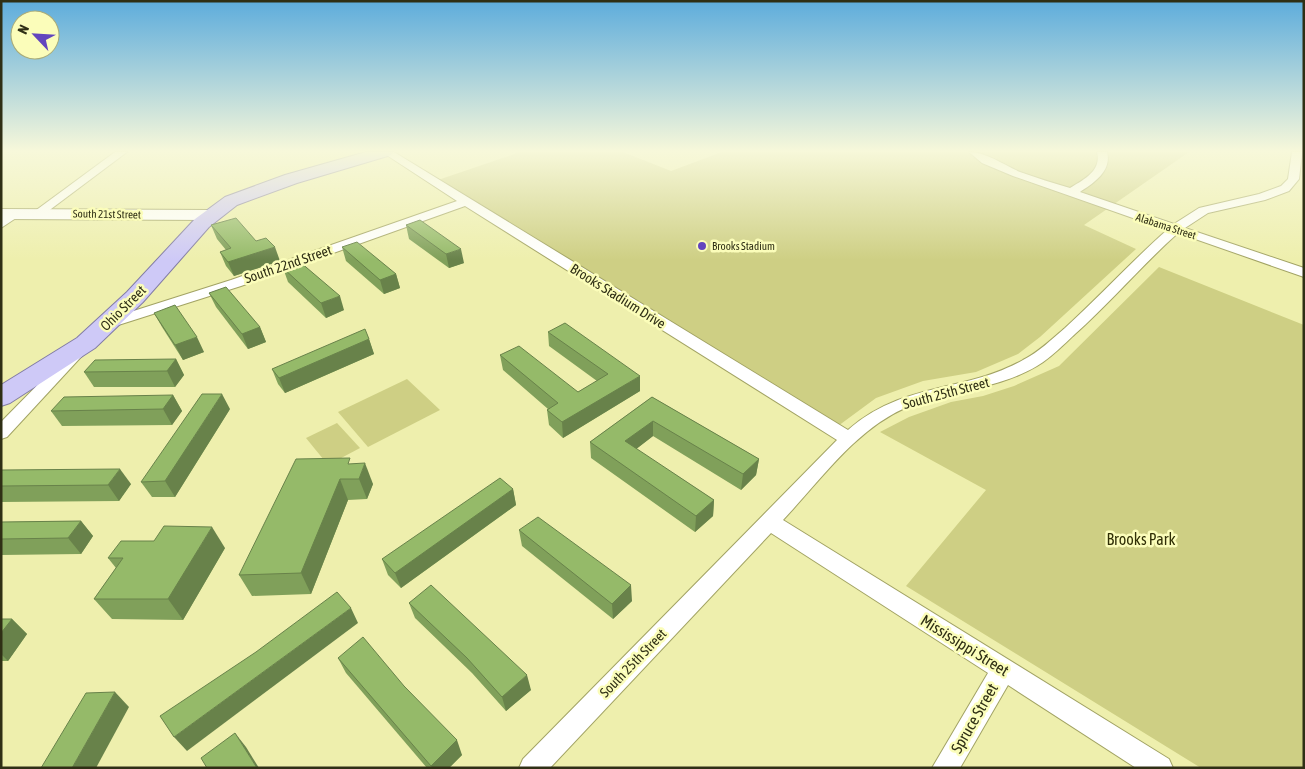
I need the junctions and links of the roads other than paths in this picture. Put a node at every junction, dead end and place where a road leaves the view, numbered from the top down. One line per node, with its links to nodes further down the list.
1 (73, 188): 10 (street)
2 (265, 188): 7 (main road)
3 (444, 188): 9 (street, Brooks Stadium Drive)
4 (1056, 188): 8 (street, Alabama Street)
5 (1077, 188): 8 (street)
6 (1283, 188): 14 (street, South 25th Street)
7 (251, 192): 12 (main road, Ohio Street)
8 (1070, 193): 14 (street, Alabama Street)
9 (467, 202): 16 (street, South 22nd Street); 20 (street, Brooks Stadium Drive)
10 (39, 213): 11 (street, South 21st Street); 12 (street, South 21st Street)
11 (8, 214): 13 (street)
12 (212, 214): 16 (main road, Ohio Street)
13 (1, 224)
14 (1176, 229): 15 (street, Alabama Street); 20 (street, South 25th Street)
15 (1304, 273)
16 (107, 324): 17 (main road, Ohio Street)
17 (86, 343): 18 (main road); 19 (street, Ohio Street)
18 (1, 397)
19 (1, 433)
20 (849, 438): 21 (street, South 25th Street)
21 (770, 522): 22 (street, Mississippi Street); 23 (street, South 25th Street)
22 (1004, 669): 24 (street, Spruce Street); 25 (street, Mississippi Street)
23 (532, 768)
24 (946, 768)
25 (1160, 768)

